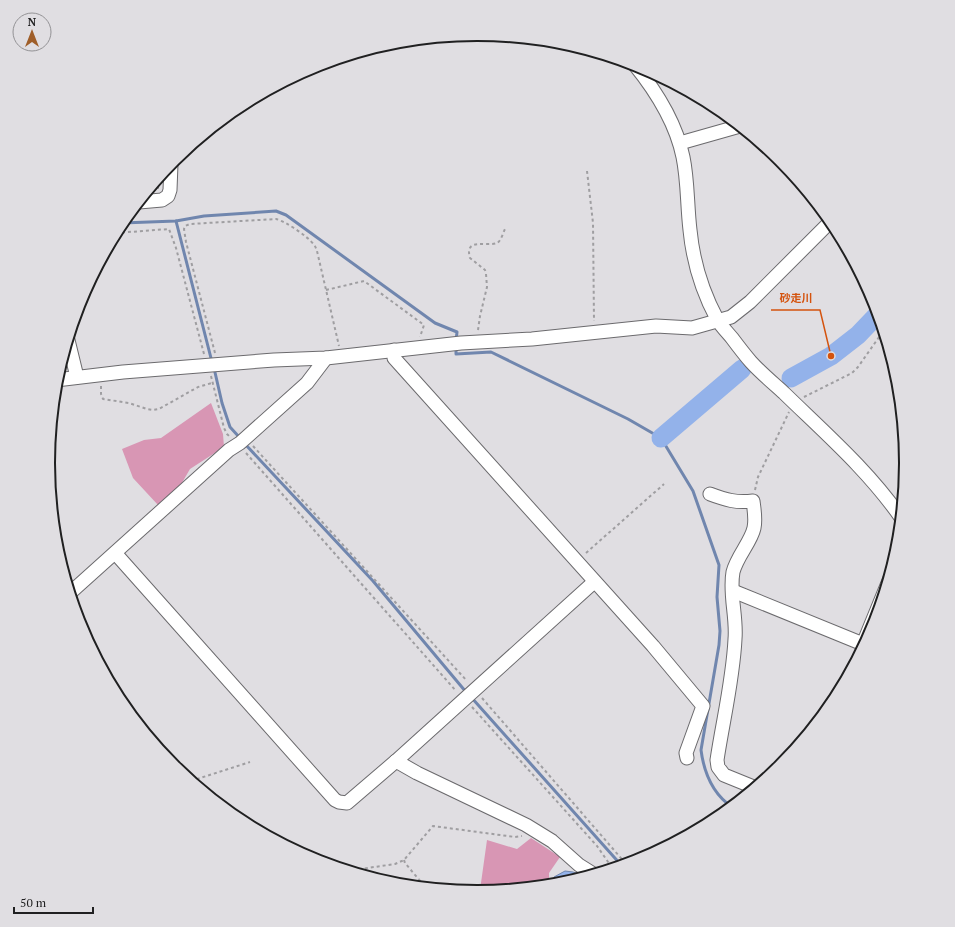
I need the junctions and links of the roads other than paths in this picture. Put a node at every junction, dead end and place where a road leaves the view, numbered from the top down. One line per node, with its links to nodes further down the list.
1 (641, 74): 3 (street)
2 (734, 128): 3 (street)
3 (680, 143): 7 (street)
4 (171, 174): 5 (street)
5 (146, 201)
6 (827, 225): 7 (street)
7 (718, 321): 9 (street); 14 (street)
8 (70, 350): 11 (street)
9 (394, 350): 10 (street); 16 (street)
10 (326, 358): 11 (street); 15 (street)
11 (77, 377): 12 (street)
12 (63, 379)
13 (710, 494): 18 (street)
14 (897, 512)
15 (116, 554): 17 (street); 21 (street)
16 (594, 582): 20 (street); 21 (street)
17 (74, 590)
18 (733, 591): 19 (street); 22 (street)
19 (860, 642)
20 (687, 758)
21 (396, 761): 23 (street)
22 (750, 786)
23 (590, 871)

